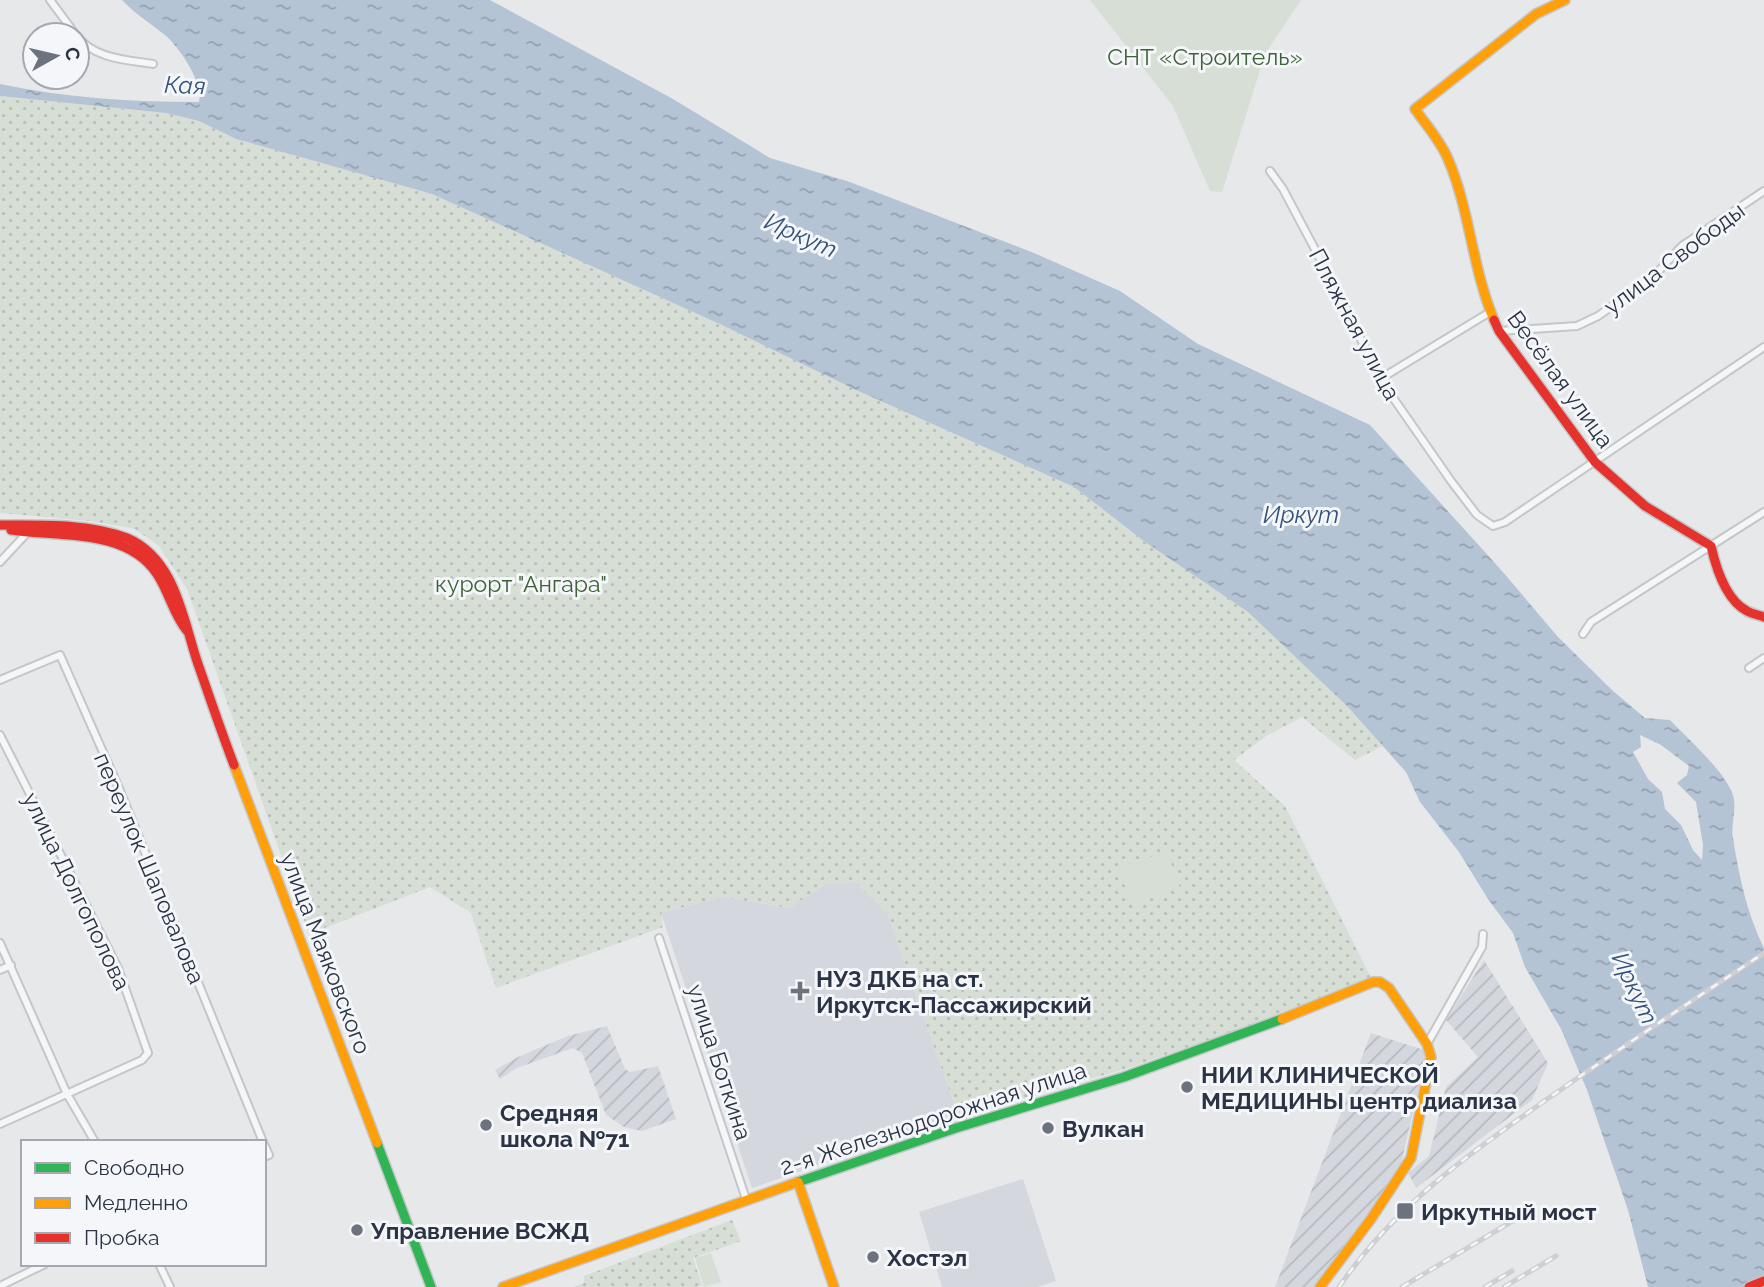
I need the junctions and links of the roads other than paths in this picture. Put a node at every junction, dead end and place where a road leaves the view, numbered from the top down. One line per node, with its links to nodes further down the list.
1 (50, 0): 3 (street)
2 (1565, 0): 8 (street, Весёлая улица)
3 (65, 21)
4 (91, 48): 5 (street)
5 (153, 64)
6 (1270, 171): 11 (street, Пляжная улица)
7 (1764, 191): 9 (street, улица Свободы)
8 (1490, 312): 9 (street, Весёлая улица); 11 (street)
9 (1499, 331): 12 (street, Весёлая улица)
10 (1764, 346): 12 (street)
11 (1380, 379): 12 (street, Пляжная улица)
12 (1595, 462): 16 (street, Весёлая улица)
13 (1764, 512): 16 (street)
14 (0, 526): 15 (street, улица Маяковского); 19 (street, улица Маяковского)
15 (27, 533): 17 (street); 19 (street, улица Маяковского)
16 (1711, 546): 18 (street); 20 (street)
17 (0, 562)
18 (1764, 617)
19 (187, 631): 42 (street, улица Маяковского)
20 (1583, 634)
21 (1764, 658): 22 (street)
22 (1749, 668)
23 (0, 680): 34 (street, переулок Шаповалова)
24 (0, 734): 31 (street, улица Долгополова)
25 (1483, 934): 30 (street)
26 (659, 938): 36 (street, улица Боткина)
27 (0, 943): 28 (street)
28 (11, 965): 29 (street); 31 (street)
29 (0, 970)
30 (1427, 1044): 35 (street, 2-я Железнодорожная улица); 45 (street)
31 (67, 1094): 32 (street); 33 (street)
32 (0, 1124)
33 (93, 1140)
34 (263, 1140)
35 (798, 1182): 36 (street, 2-я Железнодорожная улица); 44 (street)
36 (746, 1199): 43 (street, 2-я Железнодорожная улица)
37 (41, 1266): 40 (street)
38 (160, 1266): 41 (street)
39 (1764, 1281): 46 (street)
40 (0, 1286)
41 (170, 1287)
42 (431, 1287)
43 (503, 1287)
44 (834, 1287)
45 (1320, 1287)
46 (1749, 1287)

